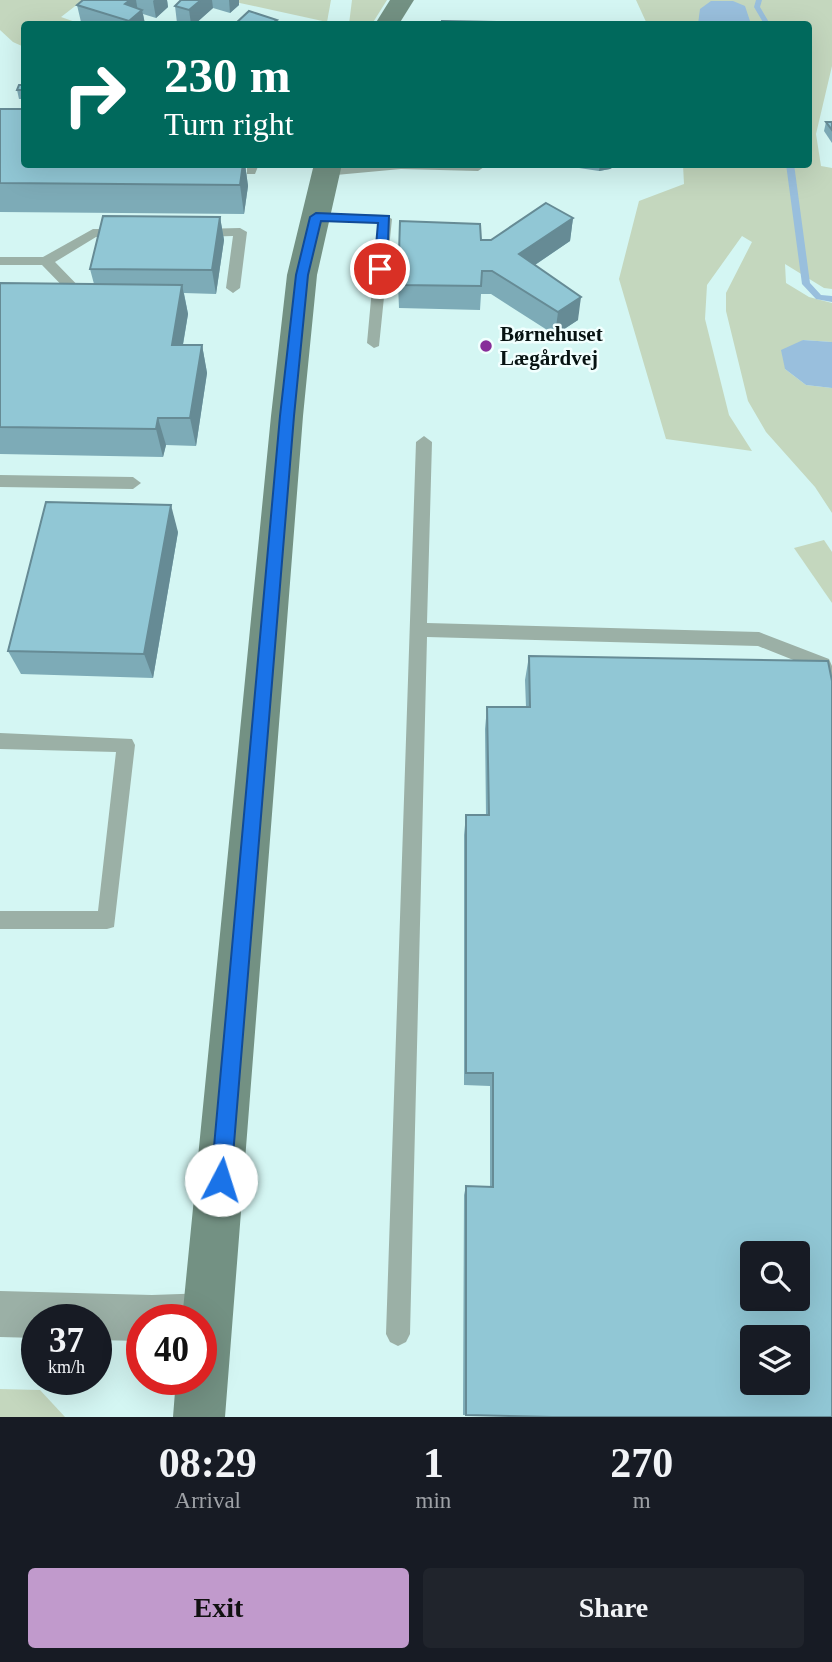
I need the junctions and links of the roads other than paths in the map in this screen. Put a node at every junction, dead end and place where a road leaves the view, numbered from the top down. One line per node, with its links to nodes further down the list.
1 (402, 0): 2 (street)
2 (389, 21)
3 (326, 168): 4 (street)
4 (316, 217): 11 (lane); 19 (street)
5 (134, 233): 8 (lane)
6 (187, 233): 9 (lane)
7 (0, 261): 8 (lane)
8 (46, 261): 10 (lane)
9 (233, 288)
10 (101, 303)
11 (374, 343)
12 (424, 442): 15 (lane)
13 (0, 481): 14 (lane)
14 (133, 483)
15 (419, 630): 16 (lane); 22 (lane)
16 (832, 697)
17 (0, 741): 18 (lane)
18 (0, 919)
19 (210, 1304)
20 (0, 1314): 21 (street)
21 (126, 1317)
22 (398, 1334)
23 (201, 1395): 24 (street)
24 (199, 1417)

